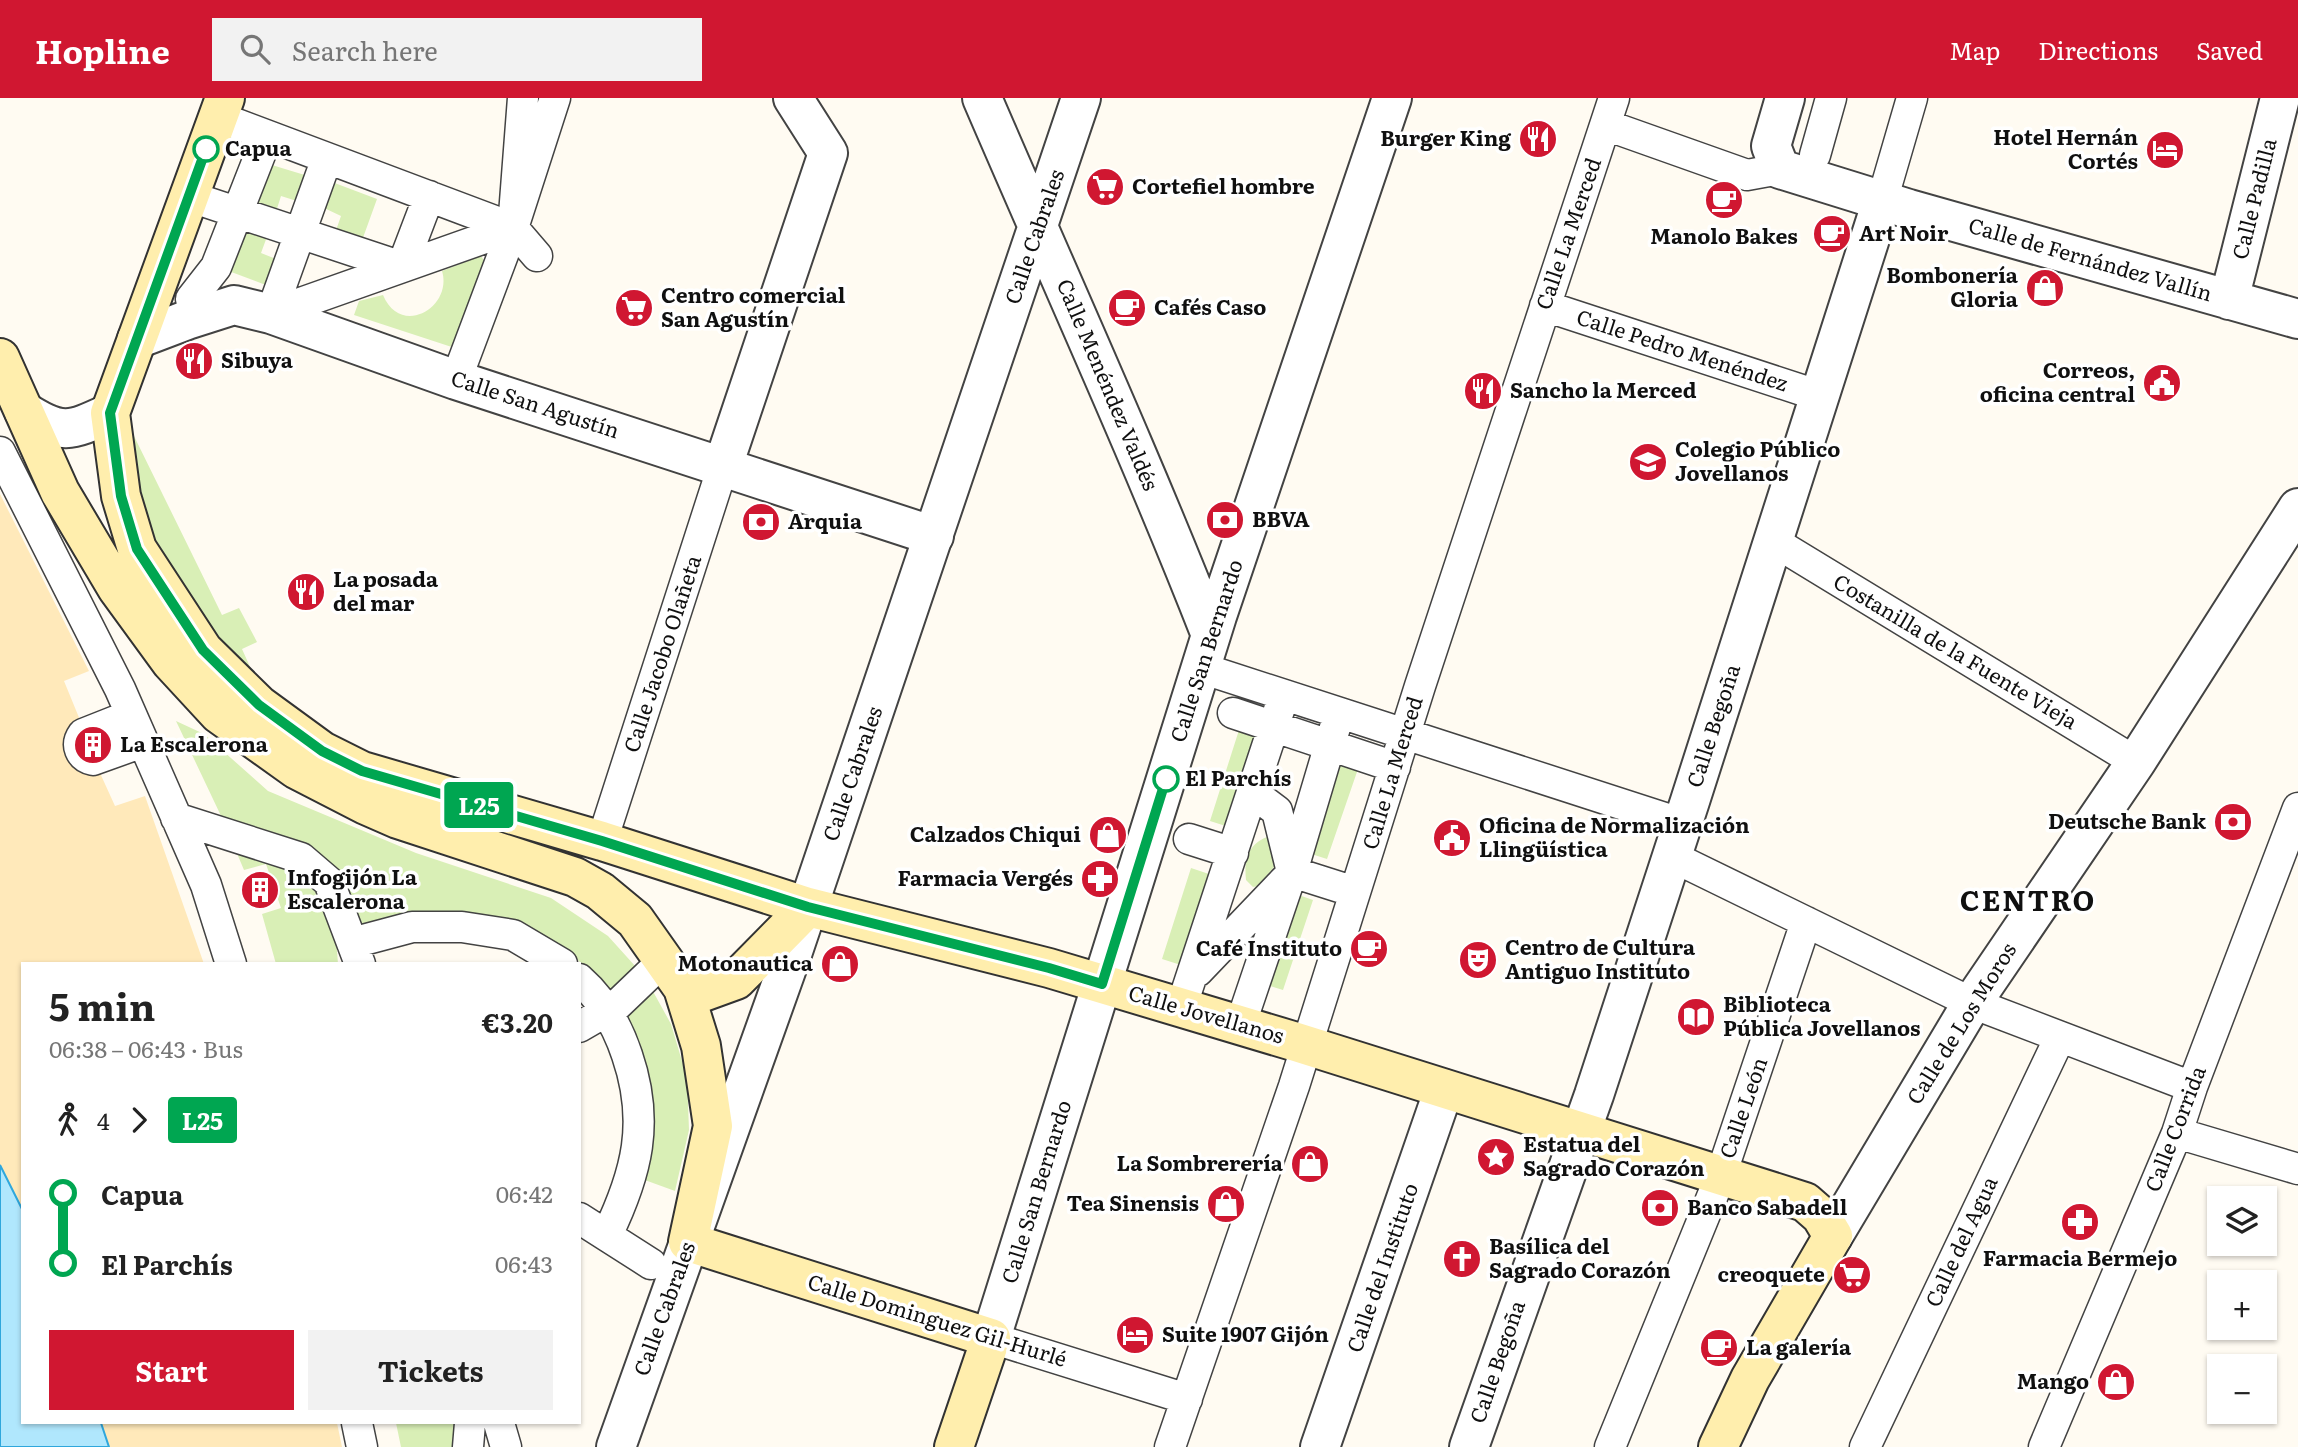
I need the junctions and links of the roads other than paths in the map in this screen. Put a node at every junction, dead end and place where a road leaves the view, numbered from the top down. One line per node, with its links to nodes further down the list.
1 (523, 98): 20 (street)
2 (555, 98): 20 (street)
3 (793, 98): 36 (street)
4 (982, 98): 21 (street, Calle Menéndez Valdés)
5 (1081, 98): 21 (street, Calle Cabrales)
6 (1392, 98): 40 (street, Calle San Bernardo)
7 (1785, 98): 15 (street)
8 (1831, 98): 15 (street)
9 (1912, 98): 17 (street)
10 (2280, 98): 26 (street, Calle Padilla)
11 (222, 107): 13 (street); 29 (main road)
12 (1610, 111): 15 (street); 27 (street, Calle La Merced)
13 (267, 136): 14 (street); 19 (street)
14 (327, 158): 16 (street); 22 (street)
15 (1798, 162): 17 (street, Calle de Fernández Vallín)
16 (429, 196): 20 (street); 24 (street)
17 (1882, 201): 26 (street, Calle de Fernández Vallín); 32 (street, Calle Begoña)
18 (206, 202): 19 (street)
19 (239, 211): 22 (street); 25 (street)
20 (513, 228): 23 (street); 24 (street); 31 (street)
21 (1038, 228): 38 (street, Calle Cabrales); 40 (street, Calle Menéndez Valdés)
22 (300, 233): 24 (street); 24 (street)
23 (537, 257)
24 (402, 267)
25 (191, 299)
26 (2229, 299): 28 (street, Calle de Fernández Vallín)
27 (1545, 306): 32 (street, Calle Pedro Menéndez); 46 (street, Calle La Merced)
28 (2298, 319)
29 (137, 339): 31 (street, Calle San Agustín); 34 (main road)
30 (0, 358): 33 (main road)
31 (456, 380): 36 (street, Calle San Agustín)
32 (1820, 396): 39 (street, Calle Begoña)
33 (24, 411): 34 (street); 66 (main road)
34 (110, 413): 56 (main road, Calle Jovellanos)
35 (0, 452): 44 (street)
36 (723, 466): 38 (street, Calle San Agustín); 56 (street, Calle Jacobo Olañeta)
37 (2298, 509): 49 (street, Calle de Los Moros)
38 (934, 536): 60 (street, Calle Cabrales)
39 (1773, 541): 49 (street, Costanilla de la Fuente Vieja); 55 (street, Calle Begoña)
40 (1206, 651): 41 (street); 68 (street, Calle San Bernardo)
41 (1284, 695): 43 (street); 45 (street)
42 (1233, 713): 45 (street)
43 (1339, 713): 46 (street); 48 (street)
44 (131, 715): 47 (street); 47 (street)
45 (1273, 726): 48 (street); 51 (street)
46 (1404, 736): 50 (street, Calle La Merced); 55 (street)
47 (143, 742): 53 (street)
48 (1329, 745): 50 (street); 58 (street)
49 (2136, 762): 70 (street, Calle de Los Moros)
50 (1395, 767): 59 (street, Calle La Merced)
51 (1252, 793): 57 (street); 58 (street)
52 (2298, 808): 76 (street, Calle Corrida)
53 (176, 818): 63 (street); 64 (street)
54 (1189, 839): 57 (street)
55 (1677, 840): 61 (street); 78 (street, Calle Begoña)
56 (602, 841): 60 (main road, Calle Jovellanos)
57 (1233, 853): 62 (street); 69 (street)
58 (1292, 872): 59 (street); 62 (street); 72 (street)
59 (1355, 892): 75 (street, Calle La Merced)
60 (808, 907): 66 (main road); 68 (main road, Calle Jovellanos); 85 (street, Calle Cabrales)
61 (1806, 922): 70 (street); 81 (street, Calle León)
62 (1242, 924): 69 (street); 72 (street)
63 (353, 951): 65 (street)
64 (231, 962)
65 (559, 962)
66 (674, 974): 71 (street); 85 (main road)
67 (581, 981): 71 (street)
68 (1102, 984): 69 (main road, Calle Jovellanos); 87 (street, Calle San Bernardo)
69 (1187, 992): 72 (main road, Calle Jovellanos)
70 (1972, 1003): 74 (street); 84 (street, Calle de Los Moros)
71 (612, 1008): 73 (street); 83 (street)
72 (1246, 1009): 75 (main road, Calle Jovellanos)
73 (581, 1026)
74 (2060, 1037): 76 (street); 102 (street, Calle del Agua)
75 (1307, 1046): 77 (main road, Calle Jovellanos); 88 (street, Calle La Merced)
76 (2192, 1087): 79 (street, Calle Corrida)
77 (1444, 1089): 78 (main road, Calle Jovellanos); 98 (street, Calle del Instituto)
78 (1579, 1131): 81 (main road, Calle Jovellanos); 99 (street, Calle Begoña)
79 (2177, 1133): 80 (street); 103 (street, Calle Corrida)
80 (2298, 1168)
81 (1721, 1175): 84 (main road, Calle Jovellanos); 100 (street, Calle León)
82 (581, 1219): 83 (street)
83 (607, 1236): 86 (street)
84 (1833, 1236): 101 (main road, Calle de Los Moros)
85 (688, 1242): 87 (main road, Calle Dominguez Gil-Hurlé); 95 (street, Calle Cabrales)
86 (651, 1264)
87 (991, 1338): 88 (street, Calle Dominguez Gil-Hurlé); 96 (main road, Calle San Bernardo)
88 (1187, 1399): 97 (street, Calle La Merced)
89 (357, 1424): 92 (street)
90 (470, 1424): 93 (street)
91 (499, 1424): 94 (street)
92 (362, 1447)
93 (468, 1447)
94 (506, 1447)
95 (616, 1447)
96 (954, 1447)
97 (1170, 1447)
98 (1320, 1447)
99 (1469, 1447)
100 (1611, 1447)
101 (1718, 1447)
102 (1865, 1447)
103 (2044, 1447)

